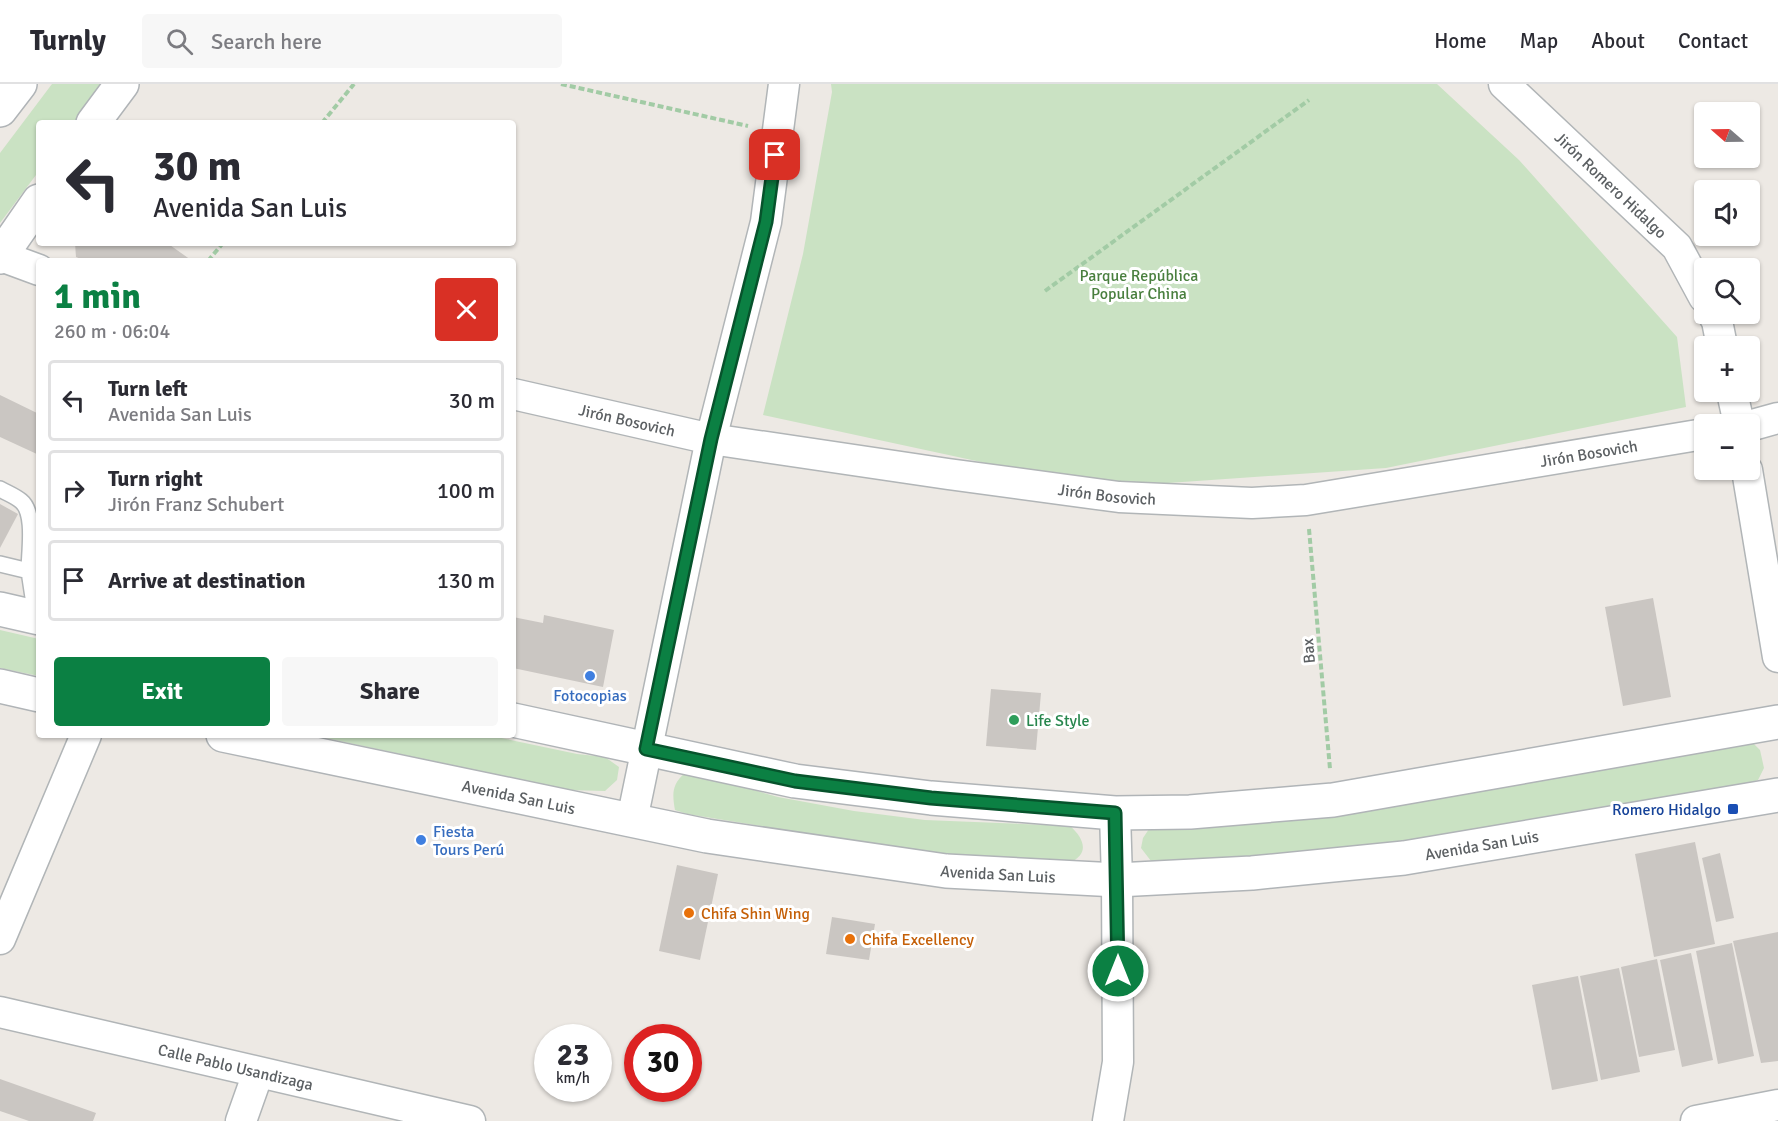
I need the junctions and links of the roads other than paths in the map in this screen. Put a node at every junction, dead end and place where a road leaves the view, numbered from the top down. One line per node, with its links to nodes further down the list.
1 (20, 84): 5 (main road)
2 (122, 84): 6 (main road)
3 (784, 84): 15 (street)
4 (1504, 84): 10 (street, Jirón Romero Hidalgo)
5 (0, 110)
6 (95, 120)
7 (36, 205): 8 (main road)
8 (0, 256): 9 (street)
9 (36, 269)
10 (1694, 278)
11 (516, 395): 15 (street, Jirón Bosovich)
12 (1778, 418): 13 (street)
13 (1760, 423)
14 (1694, 436): 15 (street, Jirón Bosovich)
15 (711, 439): 30 (street)
16 (1749, 480): 23 (street)
17 (0, 489): 19 (lane)
18 (0, 564): 19 (lane)
19 (29, 571): 20 (lane)
20 (36, 608)
21 (0, 609): 22 (main road)
22 (36, 618)
23 (1778, 657)
24 (0, 686): 25 (main road)
25 (36, 694)
26 (516, 721): 30 (main road)
27 (1778, 722): 32 (main road)
28 (85, 738): 35 (street)
29 (237, 738): 33 (main road, Avenida San Luis)
30 (646, 749): 32 (main road); 33 (street)
31 (1778, 795): 34 (main road, Avenida San Luis)
32 (1115, 813): 34 (street)
33 (632, 820): 34 (main road, Avenida San Luis)
34 (1117, 880): 41 (street)
35 (0, 939)
36 (0, 1012): 37 (street, Calle Pablo Usandizaga)
37 (258, 1073): 39 (street); 40 (street, Calle Pablo Usandizaga)
38 (1778, 1105): 42 (street)
39 (241, 1121)
40 (470, 1121)
41 (1108, 1121)
42 (1696, 1121)

